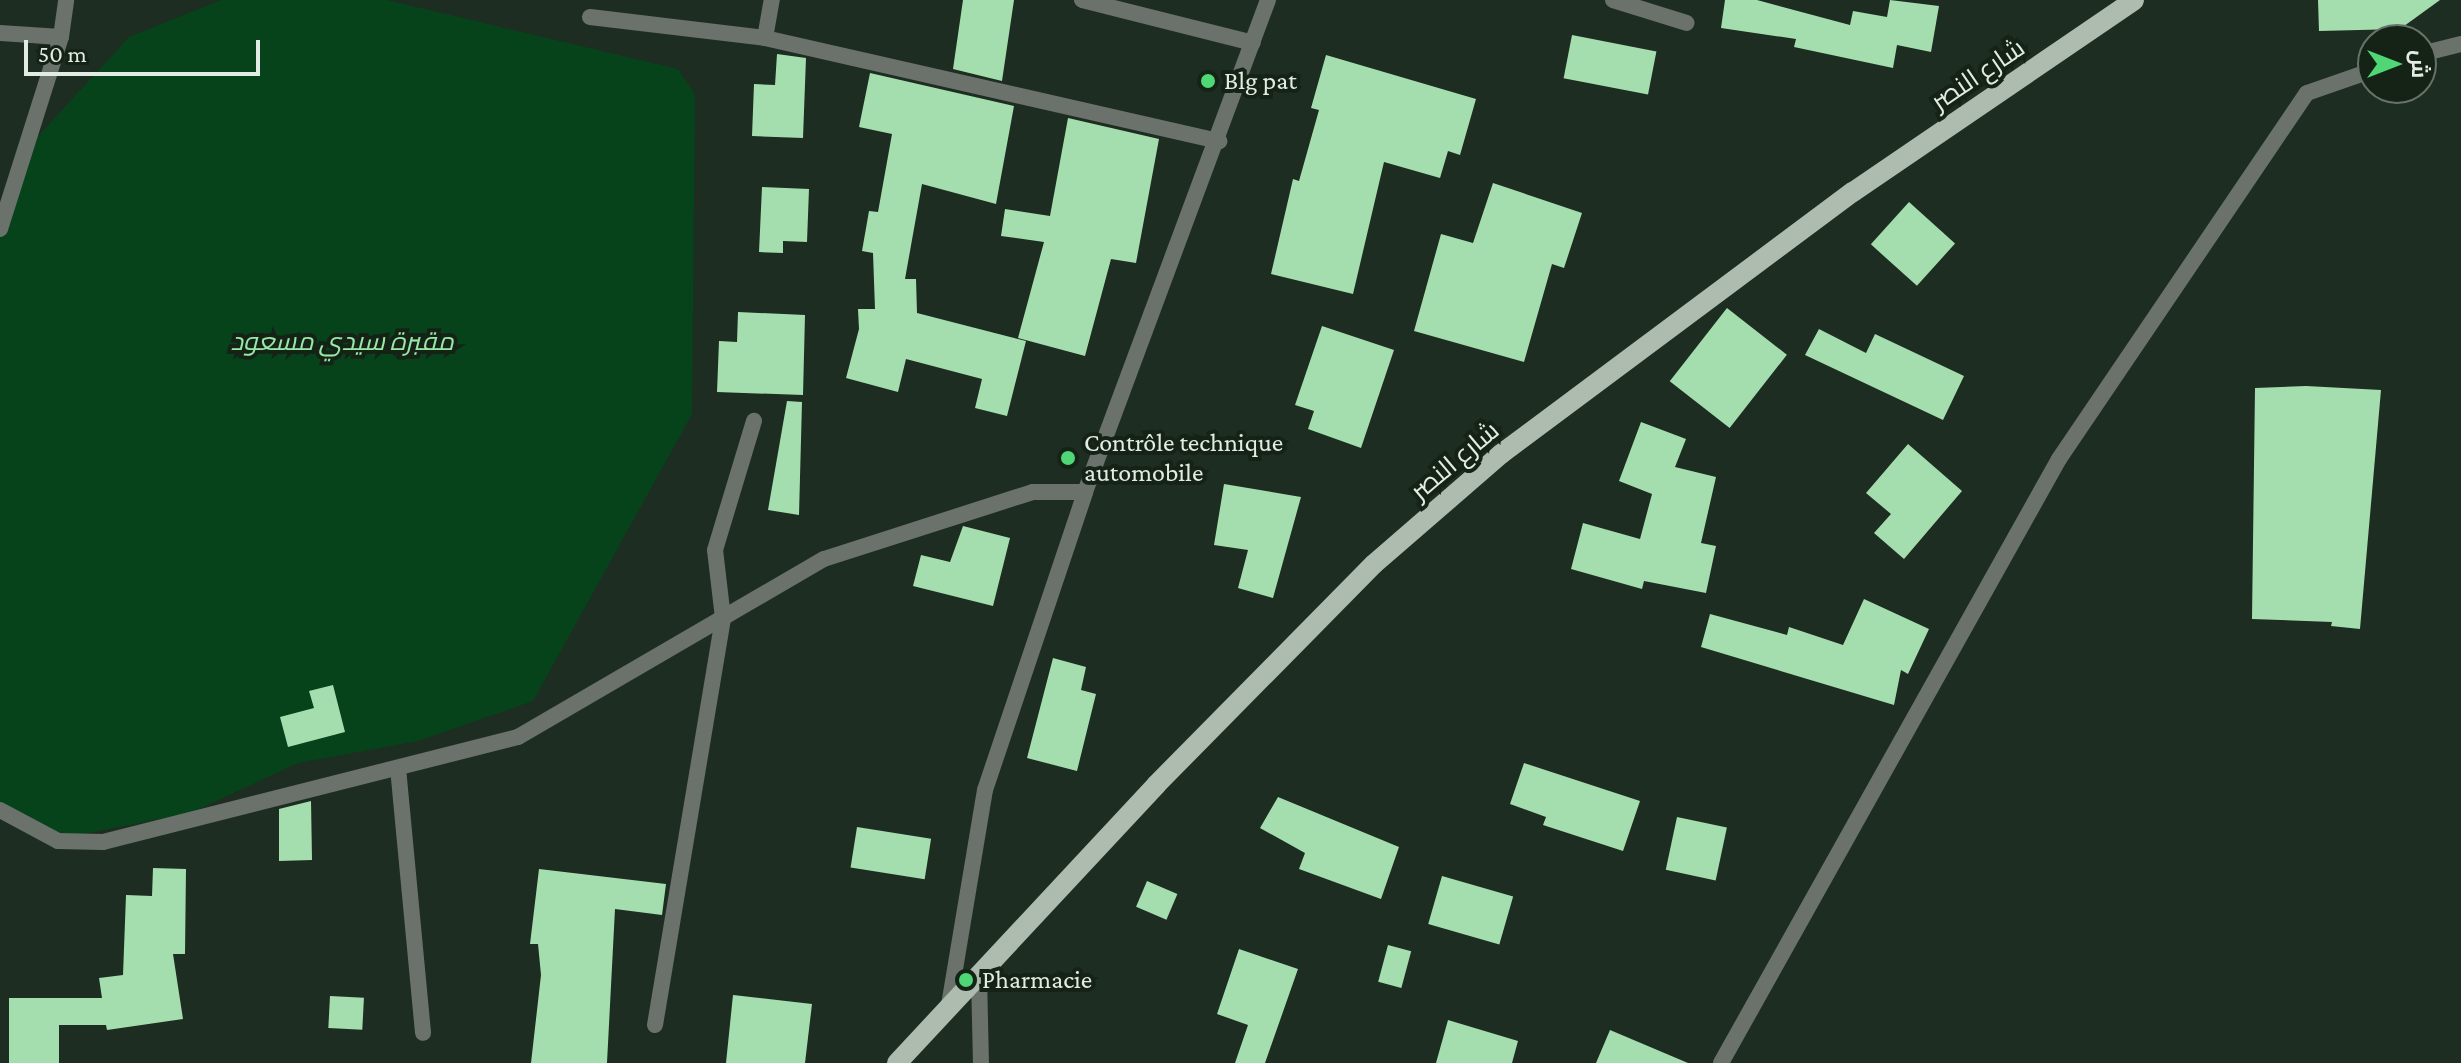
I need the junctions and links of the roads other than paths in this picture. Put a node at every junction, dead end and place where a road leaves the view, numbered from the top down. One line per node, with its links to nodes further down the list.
1 (66, 0): 10 (street)
2 (772, 0): 11 (street)
3 (1082, 0): 12 (street)
4 (1268, 0): 12 (street)
5 (1613, 0): 8 (street)
6 (2134, 0): 23 (main road, شارع النصر)
7 (590, 17): 11 (street)
8 (1687, 23)
9 (0, 33): 10 (street)
10 (61, 37): 17 (street)
11 (765, 38): 16 (street)
12 (1253, 43): 16 (street)
13 (2461, 44): 14 (street)
14 (2437, 50)
15 (2357, 76): 29 (street)
16 (1219, 141): 19 (street)
17 (0, 229)
18 (754, 421): 20 (street)
19 (1085, 492): 20 (street); 24 (street)
20 (723, 618): 21 (street); 25 (street)
21 (398, 768): 22 (street); 26 (street)
22 (0, 810)
23 (979, 976): 24 (main road, شارع النصر); 28 (street)
24 (949, 1005): 27 (main road, شارع النصر)
25 (655, 1025)
26 (423, 1033)
27 (897, 1063)
28 (981, 1063)
29 (1721, 1063)

